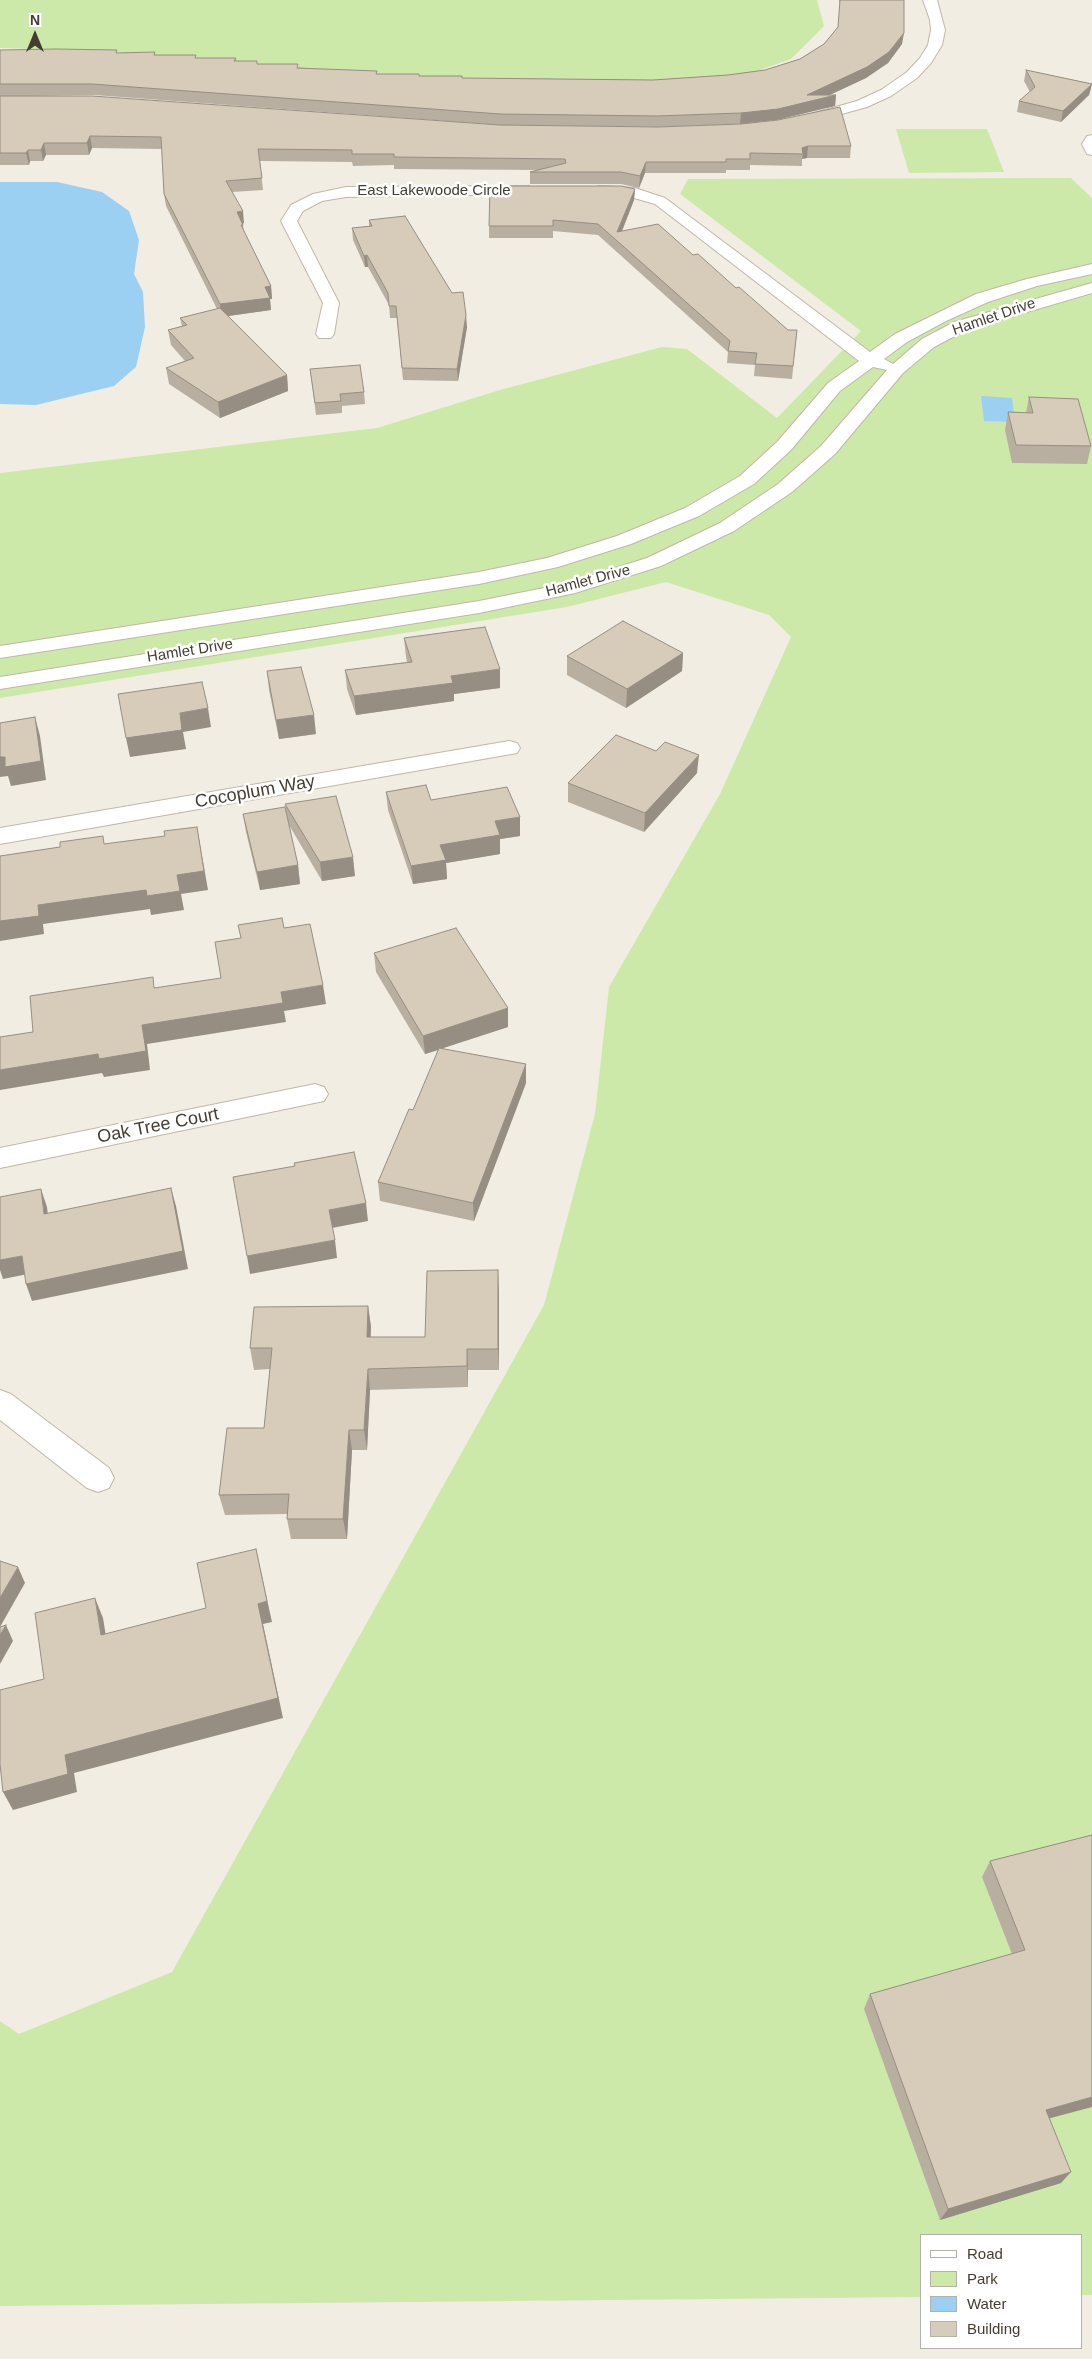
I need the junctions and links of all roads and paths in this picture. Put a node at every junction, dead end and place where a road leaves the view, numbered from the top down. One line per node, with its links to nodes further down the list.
1 (930, 0): 2 (street)
2 (793, 123)
3 (1092, 138): 4 (street)
4 (1092, 151)
5 (541, 191): 9 (street, East Lakewoode Circle)
6 (581, 191): 10 (street)
7 (1092, 269): 10 (street, Hamlet Drive)
8 (1092, 288): 11 (street, Hamlet Drive)
9 (324, 334)
10 (869, 360): 11 (street); 12 (street, Hamlet Drive)
11 (897, 369): 13 (street, Hamlet Drive)
12 (0, 652)
13 (0, 683)
14 (509, 748): 15 (street, Cocoplum Way)
15 (0, 836)
16 (315, 1094): 17 (street, Oak Tree Court)
17 (0, 1158)
18 (0, 1403): 19 (street)
19 (98, 1478)

